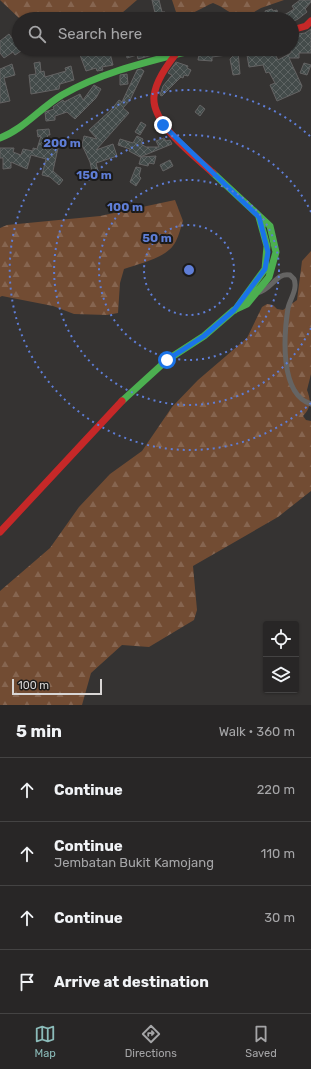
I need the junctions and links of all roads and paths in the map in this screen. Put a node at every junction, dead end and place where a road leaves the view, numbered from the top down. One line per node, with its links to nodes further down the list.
1 (311, 21): 2 (main road)
2 (299, 28)
3 (172, 56): 5 (main road)
4 (174, 56): 6 (main road)
5 (0, 138)
6 (259, 217): 7 (main road); 8 (main road)
7 (256, 293): 8 (main road); 9 (street)
8 (234, 310): 10 (main road)
9 (311, 404)
10 (0, 532)

